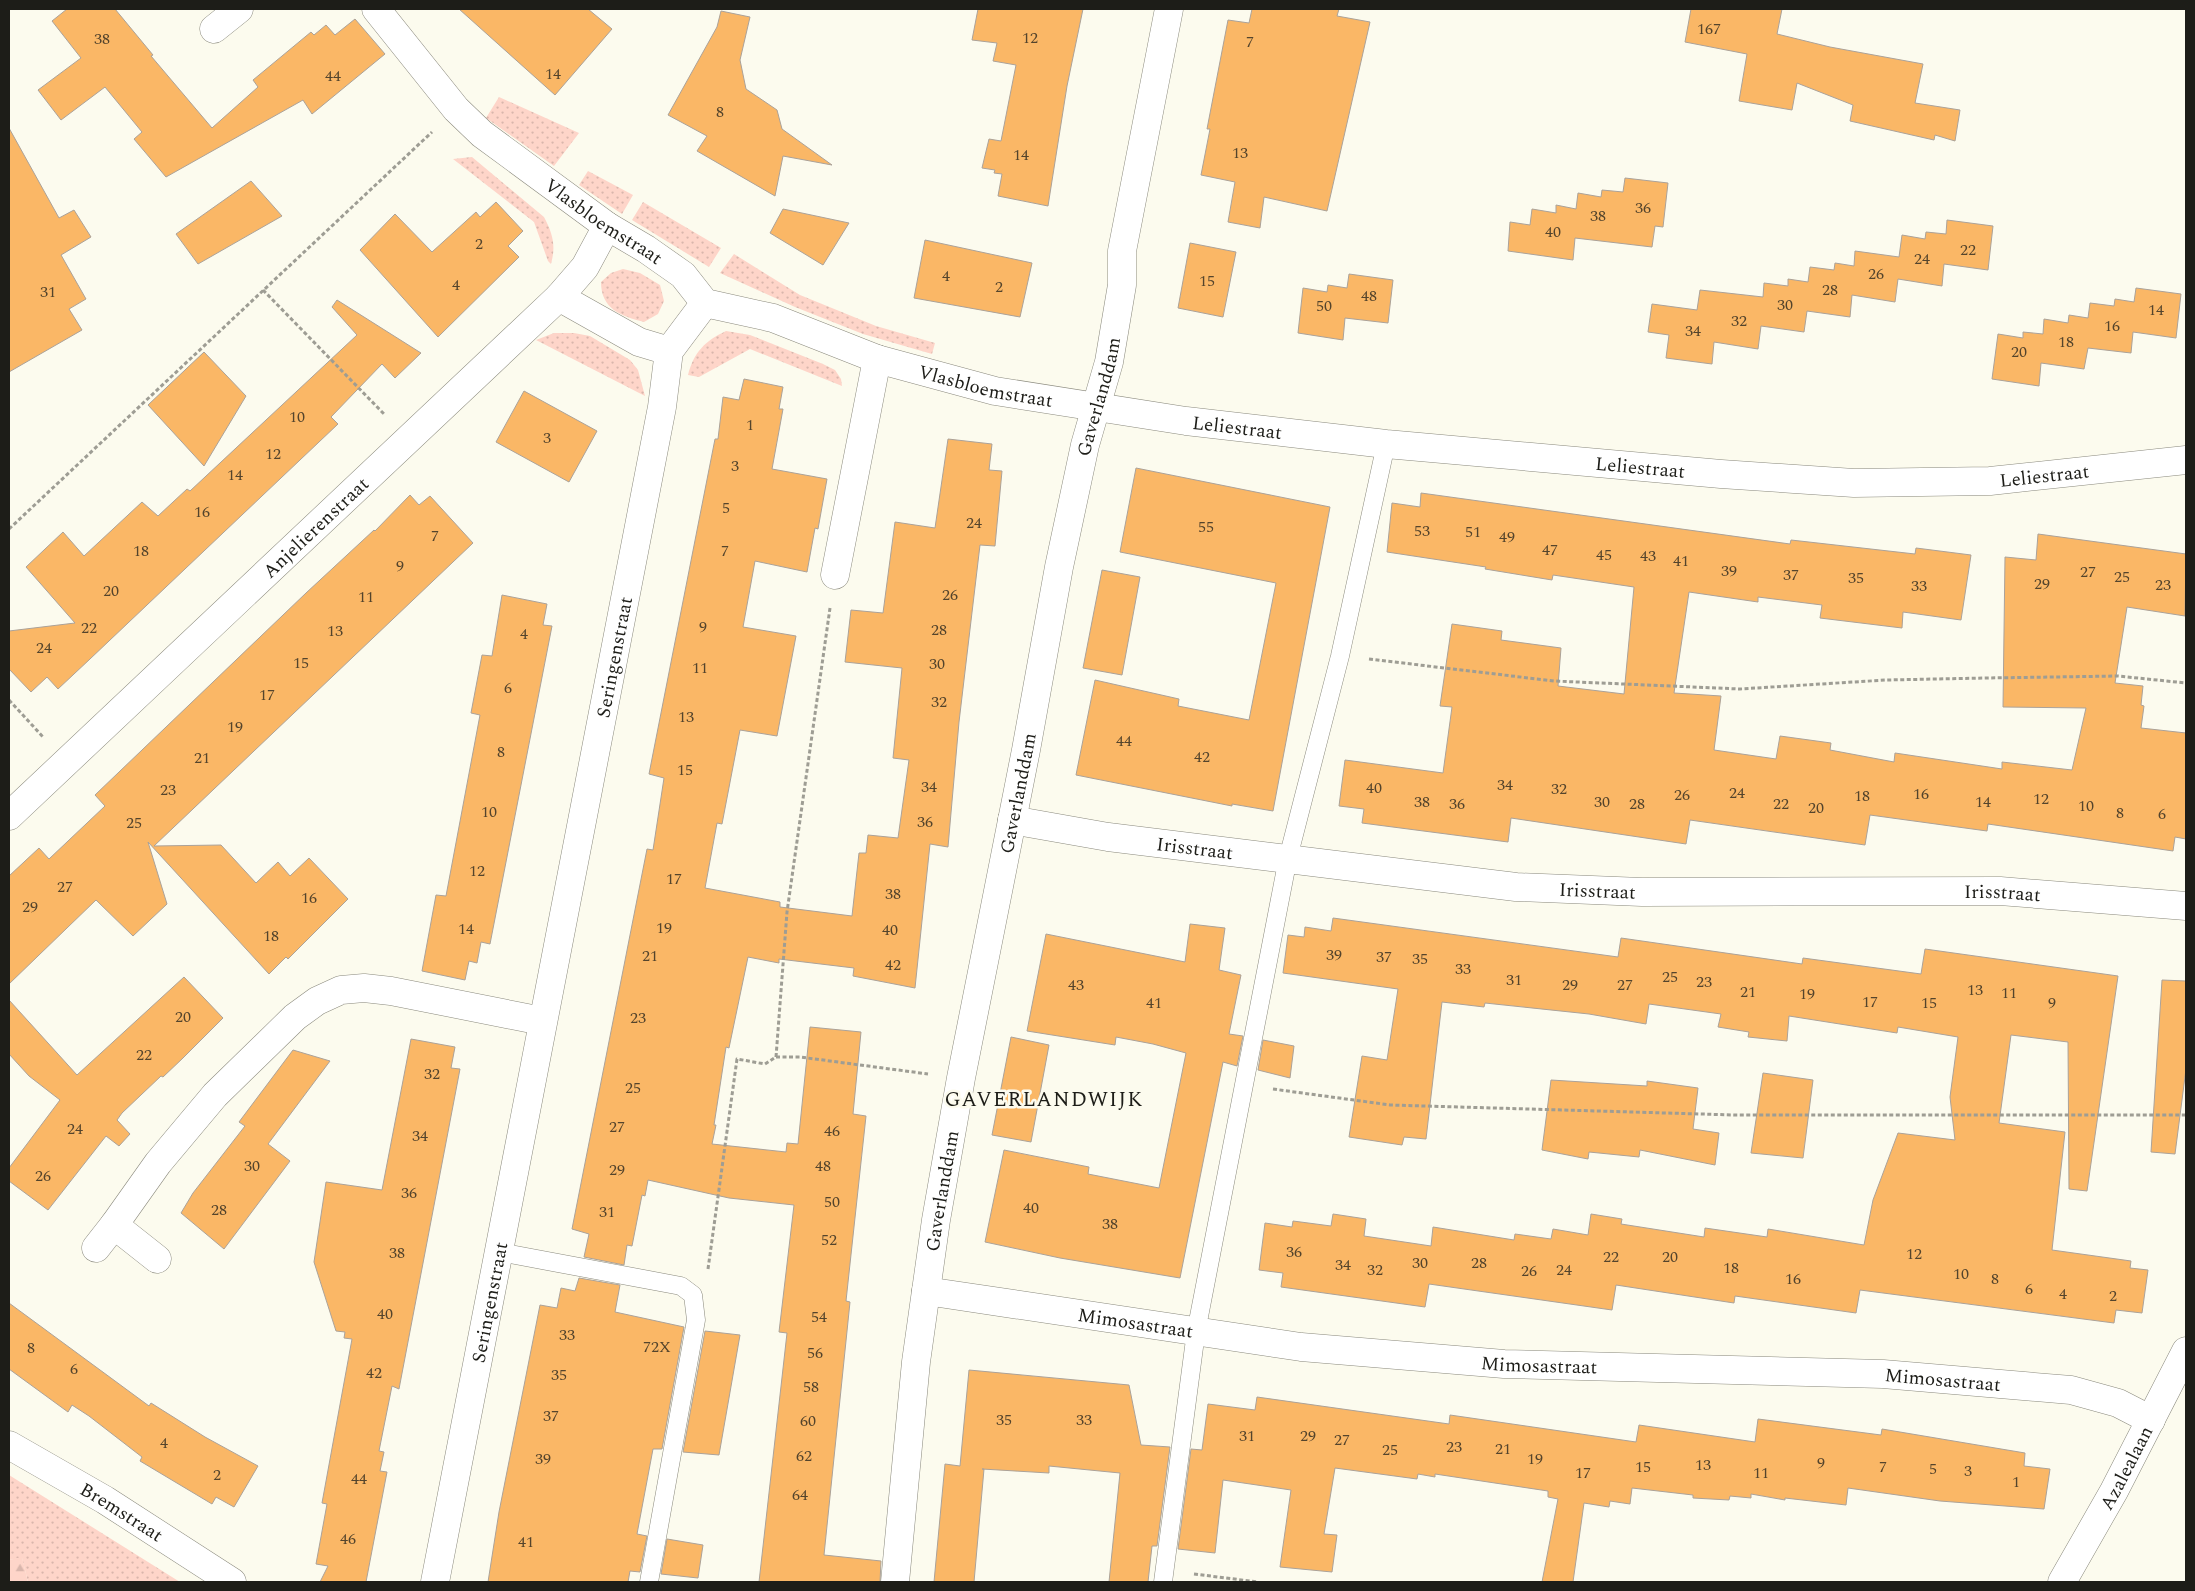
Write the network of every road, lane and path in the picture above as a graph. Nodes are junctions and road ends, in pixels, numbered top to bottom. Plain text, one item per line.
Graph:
1 (239, 9) edge
2 (376, 9) edge
3 (1169, 9) edge
4 (214, 29) dead end
5 (456, 109) junction
6 (607, 226) junction
7 (263, 290) junction
8 (559, 297) junction
9 (705, 303) junction
10 (669, 351) junction
11 (877, 359) junction
12 (1096, 406) junction
13 (408, 438) junction
14 (1386, 444) junction
15 (2186, 460) edge
16 (9, 529) edge
17 (835, 575) joint
18 (1340, 656) junction
19 (2186, 683) edge
20 (9, 700) edge
21 (67, 761) junction
22 (9, 816) edge
23 (1012, 820) junction
24 (1288, 858) junction
25 (2186, 906) edge
26 (542, 1021) junction
27 (776, 1057) junction
28 (961, 1078) junction
29 (1244, 1085) junction
30 (2186, 1115) edge
31 (114, 1225) junction
32 (96, 1248) dead end
33 (499, 1252) junction
34 (157, 1259) dead end
35 (926, 1291) junction
36 (693, 1296) junction
37 (1196, 1332) junction
38 (2186, 1351) edge
39 (2151, 1420) junction
40 (9, 1445) edge
41 (1163, 1576) edge
42 (232, 1582) edge
43 (435, 1582) edge
44 (649, 1582) edge
45 (895, 1582) edge
46 (1258, 1582) edge
47 (2062, 1582) edge

1 - 4 street
2 - 5 street, Vlasbloemstraat
3 - 12 street, Gaverlanddam
5 - 6 street, Vlasbloemstraat
5 - 7 path
6 - 8 street, Anjelierenstraat
6 - 9 street, Vlasbloemstraat
7 - 13 path
7 - 16 path
8 - 10 street
8 - 13 street, Anjelierenstraat
9 - 10 street, Seringenstraat
9 - 11 street, Vlasbloemstraat
10 - 26 street, Seringenstraat
11 - 12 street, Vlasbloemstraat
11 - 17 street
12 - 14 street, Leliestraat
12 - 23 street, Gaverlanddam
13 - 21 street, Anjelierenstraat
14 - 15 street, Leliestraat
14 - 18 lane
17 - 27 path
18 - 19 path
18 - 24 lane
20 - 21 path
21 - 22 street, Anjelierenstraat
23 - 24 street, Irisstraat
23 - 28 street, Gaverlanddam
24 - 25 street, Irisstraat
24 - 29 lane
26 - 31 street
26 - 33 street, Seringenstraat
27 - 28 path
27 - 36 path
28 - 35 street, Gaverlanddam
29 - 30 path
29 - 37 lane
31 - 32 street
31 - 34 street
33 - 36 lane
33 - 43 street, Seringenstraat
35 - 37 street, Mimosastraat
35 - 45 street, Gaverlanddam
36 - 44 lane
37 - 39 street, Mimosastraat
37 - 41 lane
38 - 39 street, Azalealaan
39 - 47 street, Azalealaan
40 - 42 street, Bremstraat
41 - 46 path

